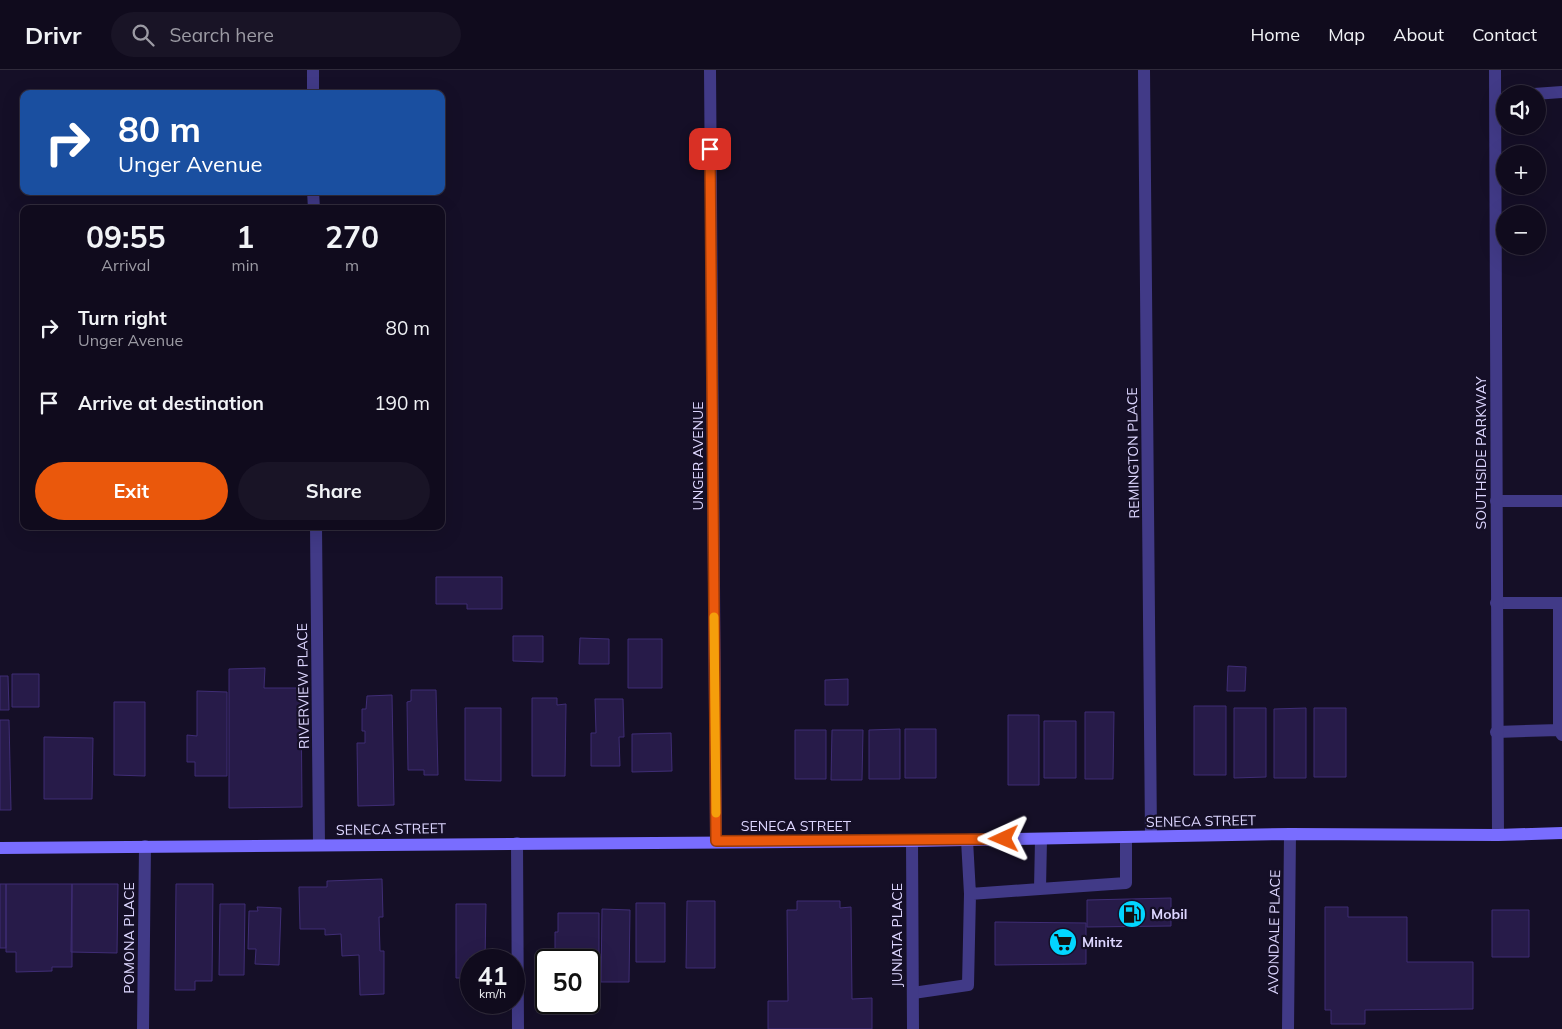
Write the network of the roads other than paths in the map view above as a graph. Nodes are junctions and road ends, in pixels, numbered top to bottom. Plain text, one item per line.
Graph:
1 (313, 70) edge
2 (710, 70) edge
3 (1144, 70) edge
4 (1496, 70) edge
5 (1498, 85) edge
6 (313, 90) edge
7 (1562, 92) edge
8 (1546, 93) edge
9 (1500, 135) edge
10 (1496, 501) junction
11 (1562, 501) edge
12 (316, 530) edge
13 (1496, 603) junction
14 (1560, 603) edge
15 (1496, 732) junction
16 (1560, 732) edge
17 (1562, 833) edge
18 (1290, 834) junction
19 (1498, 835) junction
20 (1151, 836) junction
21 (1126, 837) junction
22 (1041, 838) junction
23 (967, 840) junction
24 (716, 841) junction
25 (912, 841) junction
26 (517, 843) junction
27 (319, 845) junction
28 (144, 846) junction
29 (0, 848) edge
30 (1040, 889) junction
31 (970, 894) junction
32 (912, 992) junction
33 (143, 1029) edge
34 (518, 1029) edge
35 (913, 1029) edge
36 (1288, 1029) edge

1 - 6 street
2 - 24 street, UNGER AVENUE
3 - 20 street, REMINGTON PLACE
4 - 5 street, SOUTHSIDE PARKWAY
7 - 8 street
9 - 10 street, SOUTHSIDE PARKWAY
10 - 11 street
10 - 13 street, SOUTHSIDE PARKWAY
12 - 27 street, RIVERVIEW PLACE
13 - 14 street
13 - 15 street, SOUTHSIDE PARKWAY
14 - 16 street
15 - 16 street
15 - 19 street, SOUTHSIDE PARKWAY
17 - 19 main road, SENECA STREET
18 - 19 main road, SENECA STREET
18 - 20 main road, SENECA STREET
18 - 36 street, AVONDALE PLACE
20 - 21 main road, SENECA STREET
21 - 22 main road, SENECA STREET
21 - 30 street
22 - 23 main road, SENECA STREET
22 - 30 street
23 - 25 main road, SENECA STREET
23 - 31 street
24 - 25 main road, SENECA STREET
24 - 26 main road, SENECA STREET
25 - 32 street, JUNIATA PLACE
26 - 27 main road, SENECA STREET
26 - 34 street
27 - 28 main road, SENECA STREET
28 - 29 main road, SENECA STREET
28 - 33 street, POMONA PLACE
30 - 31 street
31 - 32 street
32 - 35 street, JUNIATA PLACE

